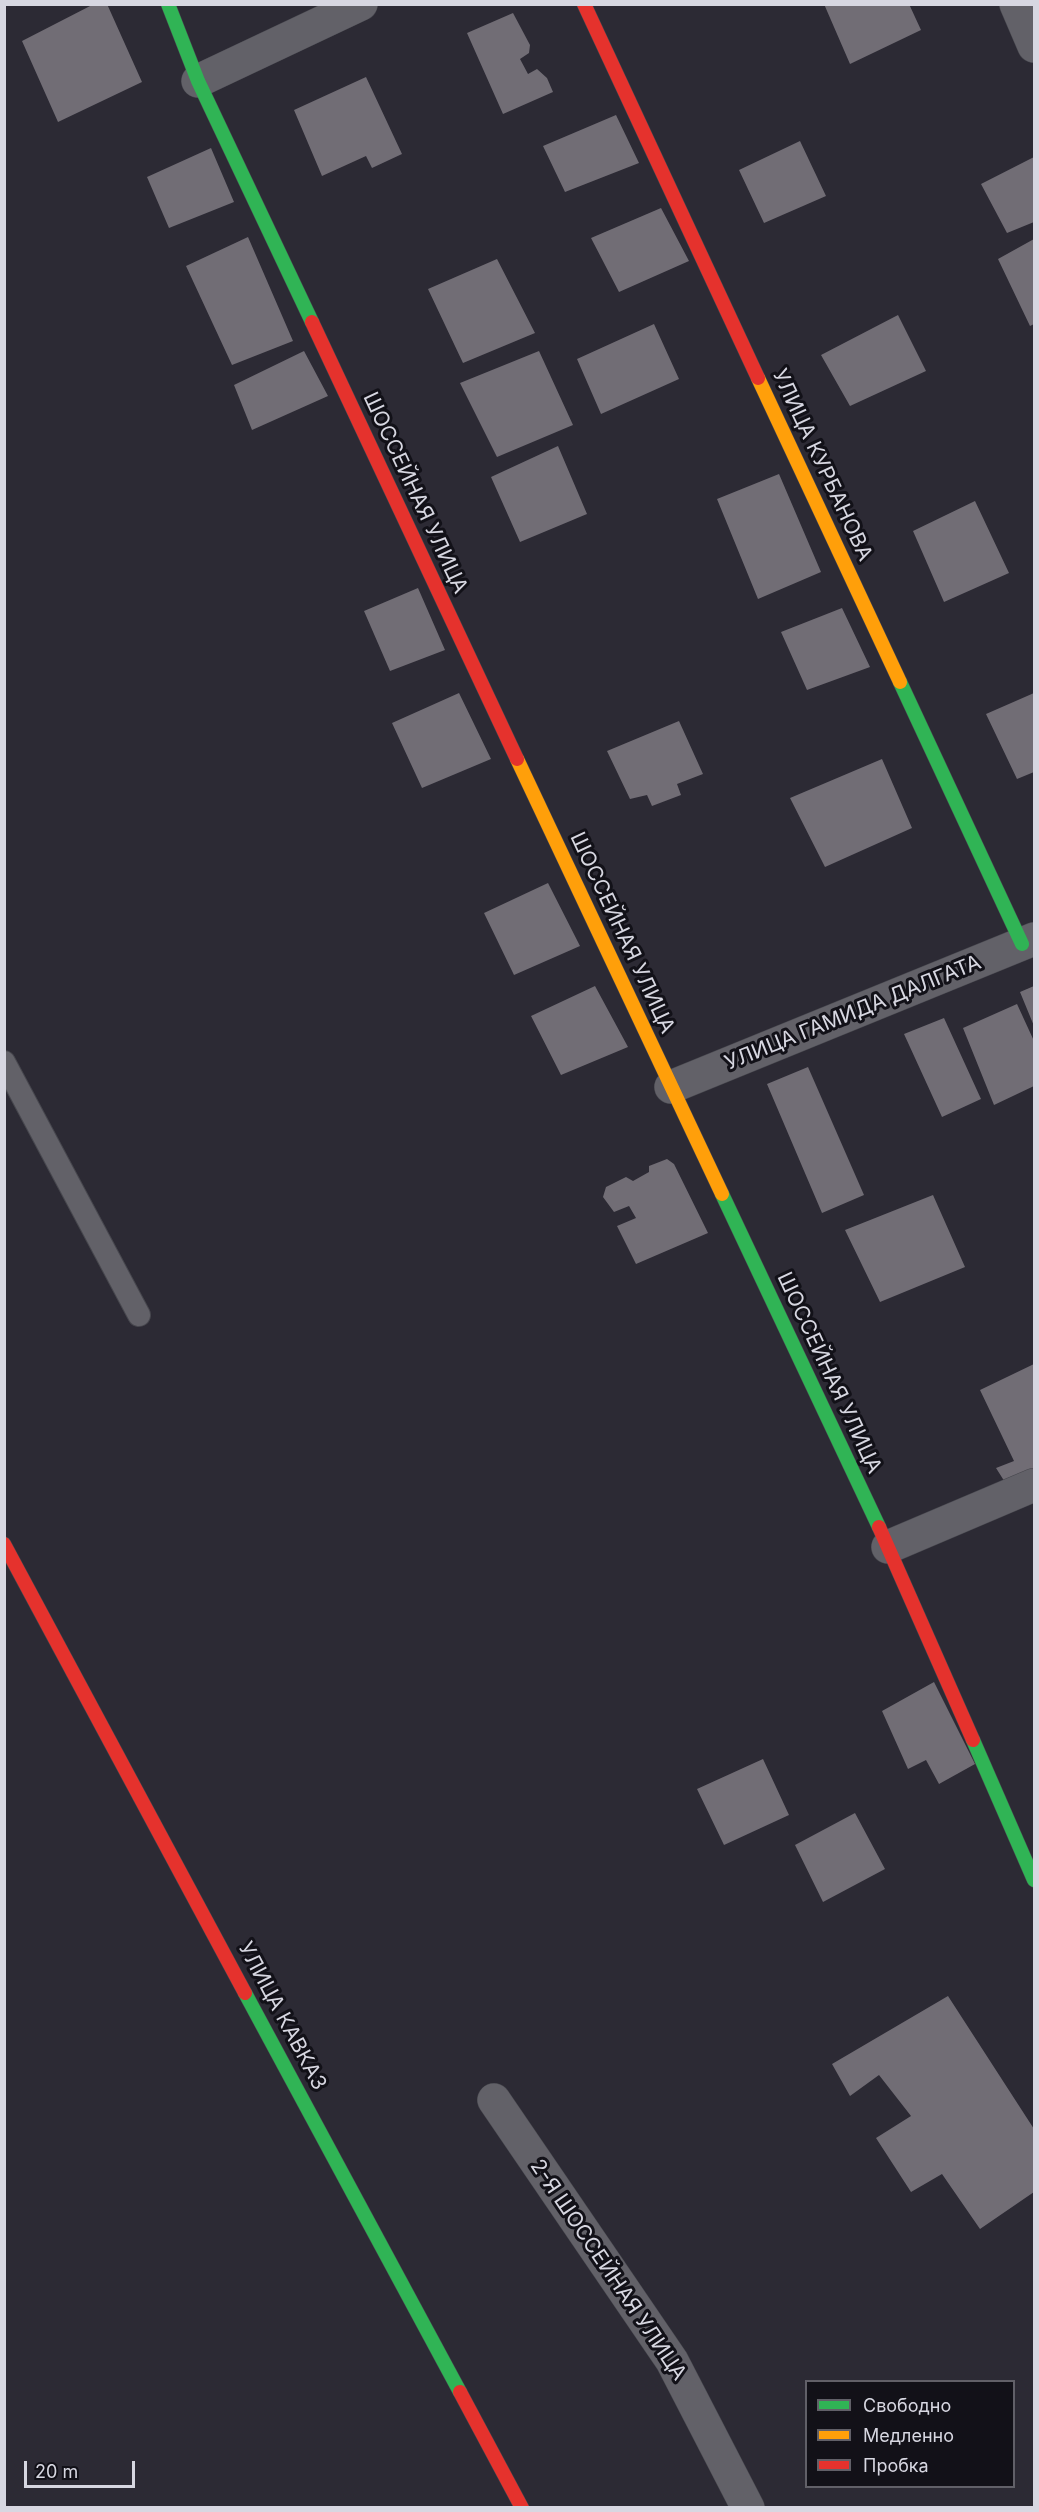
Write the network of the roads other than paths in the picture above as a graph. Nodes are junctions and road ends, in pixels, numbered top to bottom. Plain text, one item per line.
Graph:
1 (168, 4) edge
2 (361, 4) edge
3 (584, 4) edge
4 (1016, 4) edge
5 (1035, 46) edge
6 (198, 81) junction
7 (1028, 941) edge
8 (4, 1062) edge
9 (671, 1087) junction
10 (140, 1315) dead end
11 (1035, 1485) edge
12 (4, 1544) edge
13 (888, 1547) junction
14 (1035, 1880) edge
15 (494, 2100) dead end
16 (522, 2508) edge
17 (748, 2508) edge

1 - 6 main road, ШОССЕЙНАЯ УЛИЦА
2 - 6 street
3 - 7 main road, УЛИЦА КУРБАНОВА
4 - 5 street
6 - 9 main road, ШОССЕЙНАЯ УЛИЦА
7 - 9 street, УЛИЦА ГАМИДА ДАЛГАТА
8 - 10 lane
9 - 13 main road, ШОССЕЙНАЯ УЛИЦА
11 - 13 street
12 - 16 main road, УЛИЦА КАВКАЗ
13 - 14 main road, ШОССЕЙНАЯ УЛИЦА
15 - 17 street, 2-Я ШОССЕЙНАЯ УЛИЦА

